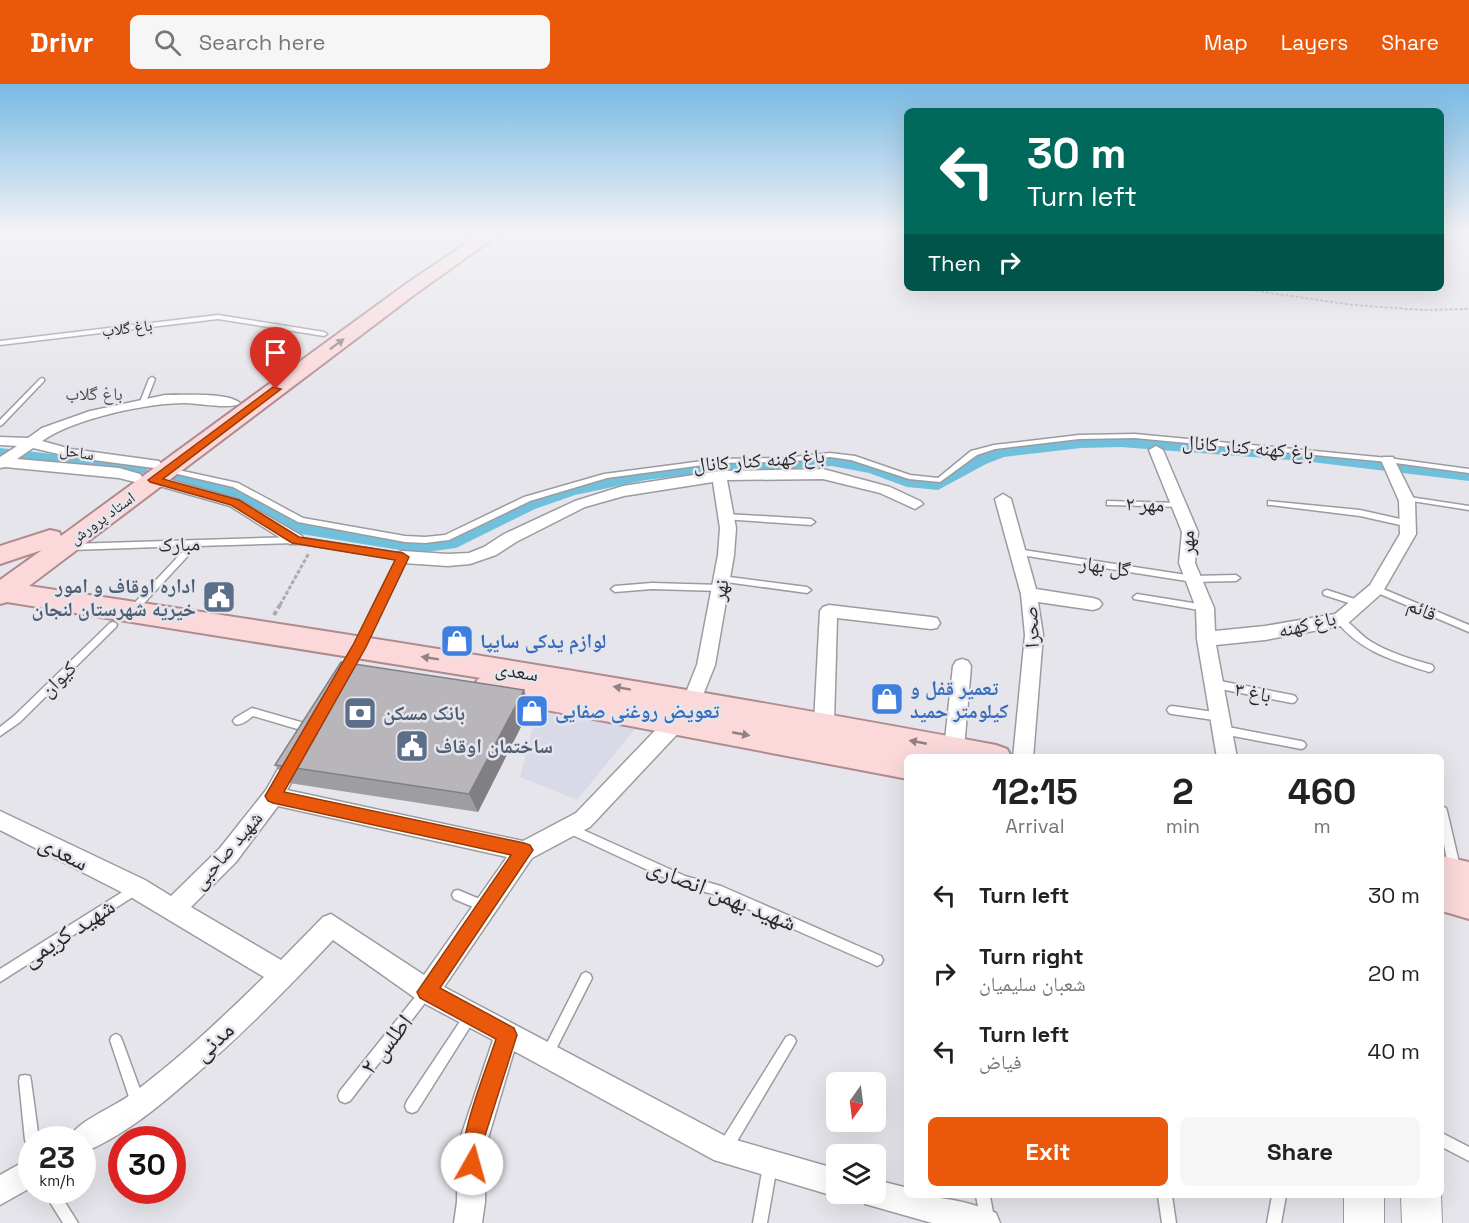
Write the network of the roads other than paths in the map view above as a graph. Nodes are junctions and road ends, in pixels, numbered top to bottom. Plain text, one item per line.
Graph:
1 (401, 286) edge
2 (407, 286) edge
3 (375, 306) junction
4 (324, 334) junction
5 (0, 343) edge
6 (152, 379) dead end
7 (42, 380) dead end
8 (143, 402) junction
9 (233, 403) junction
10 (0, 424) edge
11 (0, 441) edge
12 (28, 442) junction
13 (1156, 450) dead end
14 (1, 462) edge
15 (1391, 467) junction
16 (1469, 471) edge
17 (152, 473) junction
18 (719, 476) junction
19 (1406, 498) junction
20 (1003, 499) dead end
21 (1110, 502) dead end
22 (1271, 503) dead end
23 (915, 504) dead end
24 (1180, 505) junction
25 (1469, 508) edge
26 (726, 517) junction
27 (811, 522) dead end
28 (1409, 524) junction
29 (296, 540) junction
30 (56, 542) junction
31 (195, 543) junction
32 (1017, 552) junction
33 (0, 555) edge
34 (403, 557) junction
35 (1236, 578) dead end
36 (1193, 579) junction
37 (721, 584) junction
38 (615, 589) dead end
39 (1376, 589) junction
40 (807, 590) dead end
41 (1, 592) edge
42 (1327, 592) dead end
43 (1029, 594) junction
44 (1137, 597) dead end
45 (1358, 603) junction
46 (1094, 604) dead end
47 (1205, 608) junction
48 (122, 618) junction
49 (1340, 620) junction
50 (931, 623) dead end
51 (1469, 629) edge
52 (1206, 639) junction
53 (354, 655) junction
54 (962, 666) dead end
55 (1429, 668) dead end
56 (1215, 684) junction
57 (1292, 699) dead end
58 (322, 710) edge
59 (1172, 710) dead end
60 (684, 711) junction
61 (238, 721) dead end
62 (824, 723) junction
63 (1222, 724) junction
64 (311, 729) junction
65 (0, 732) edge
66 (1301, 745) dead end
67 (954, 749) junction
68 (977, 754) edge
69 (1023, 754) edge
70 (1226, 754) edge
71 (904, 765) edge
72 (273, 796) junction
73 (0, 820) edge
74 (1444, 822) edge
75 (568, 828) junction
76 (524, 850) junction
77 (1455, 885) edge
78 (137, 888) junction
79 (458, 895) dead end
80 (485, 907) junction
81 (174, 908) junction
82 (877, 960) dead end
83 (284, 975) junction
84 (0, 976) edge
85 (586, 978) dead end
86 (427, 992) junction
87 (471, 1015) junction
88 (507, 1035) junction
89 (116, 1040) dead end
90 (790, 1041) dead end
91 (547, 1056) junction
92 (25, 1081) dead end
93 (345, 1096) dead end
94 (138, 1105) junction
95 (412, 1106) dead end
96 (30, 1126) edge
97 (96, 1131) edge
98 (1444, 1141) edge
99 (724, 1150) junction
100 (1469, 1154) edge
101 (770, 1164) junction
102 (18, 1180) edge
103 (826, 1180) edge
104 (0, 1191) edge
105 (886, 1198) edge
106 (982, 1198) edge
107 (1165, 1198) edge
108 (1279, 1198) edge
109 (1364, 1198) edge
110 (1420, 1198) edge
111 (59, 1204) edge
112 (946, 1218) edge
113 (71, 1223) edge
114 (468, 1223) edge
115 (760, 1223) edge
116 (987, 1223) edge
117 (1169, 1223) edge
118 (1274, 1223) edge
119 (1364, 1223) edge
120 (1422, 1223) edge

1 - 3 main road, استاد پرورش
2 - 3 main road, استاد پرورش
3 - 4 main road, استاد پرورش
17 -> 3 main road, استاد پرورش
4 - 5 lane, باغ گلاب
4 - 9 main road, استاد پرورش
6 - 8 lane
7 - 10 lane
8 - 9 street
8 - 12 street
9 - 17 main road, استاد پرورش
11 - 12 street, ساحل
12 - 14 street
12 - 17 street, ساحل
13 - 24 street, مهر
14 - 17 street
15 - 16 lane, باغ کهنه کنار کانال
15 - 17 lane, باغ کهنه کنار کانال
15 - 19 street
17 - 29 street
17 - 30 main road, استاد پرورش
18 - 23 street
18 - 26 street, نهر
18 - 34 street
19 - 25 lane
19 - 28 street
20 - 32 street, صحرا
21 - 24 lane, مهر ۲
22 - 28 lane
24 - 36 street, مهر
26 - 27 lane
26 - 37 street, نهر
28 - 39 street, باغ کهنه
29 - 31 lane, مبارک
29 - 34 lane, مبارک
30 - 31 lane, مبارک
30 - 33 main road
30 - 41 main road, استاد پرورش
31 - 48 lane, کیوان
32 - 36 lane, گل بهار
32 - 43 street, صحرا
34 - 53 lane
35 - 36 lane, گل بهار
36 - 47 street, مهر
37 - 38 lane
37 - 40 lane
37 - 60 street, نهر
39 - 45 street, باغ کهنه
39 - 51 lane, قائم
41 - 48 main road, سعدی
42 - 45 lane
43 - 46 street
43 - 69 street, صحرا
44 - 47 lane
45 - 49 street, باغ کهنه
47 - 52 street, مهر
48 - 53 main road, سعدی
48 - 53 main road, سعدی
48 - 65 lane, کیوان
49 - 52 street, باغ کهنه
49 - 55 lane
50 - 62 street
52 - 56 street
53 - 60 main road, سعدی
54 - 67 street
56 - 57 lane, باغ ۳
56 - 63 street
58 - 64 street, شهید صاحبی
59 - 63 lane
60 - 62 main road, سعدی
60 -> 71 main road, سعدی
60 - 75 street
61 - 64 lane
67 -> 62 main road, سعدی
63 - 66 lane
63 - 70 street
64 - 72 street, شهید صاحبی
67 - 68 main road, سعدی
72 - 76 street
72 - 81 street, شهید صاحبی
73 - 78 street, سعدی
74 - 77 lane
75 - 76 street
75 - 82 lane, شهید بهمن انصاری
76 - 80 street
78 - 81 street, سعدی
78 - 84 lane, شهید کریمی
79 - 80 lane
80 - 86 street
81 - 83 street, سعدی
83 - 86 street, مدنی
83 - 94 street, مدنی
85 - 91 lane
86 - 87 street
86 - 93 lane, اطلس ۲
87 - 88 street
87 - 95 lane
88 - 91 street
88 - 114 street
89 - 94 lane
90 - 99 lane
91 - 99 street
92 - 96 lane
94 - 97 street, مدنی
98 - 100 lane
99 - 101 street
101 - 103 street
101 - 115 lane
102 - 104 street
105 - 112 street
106 - 116 lane
107 - 117 lane
108 - 118 lane
109 - 119 street
110 - 120 street
111 - 113 lane
112 - 116 street

